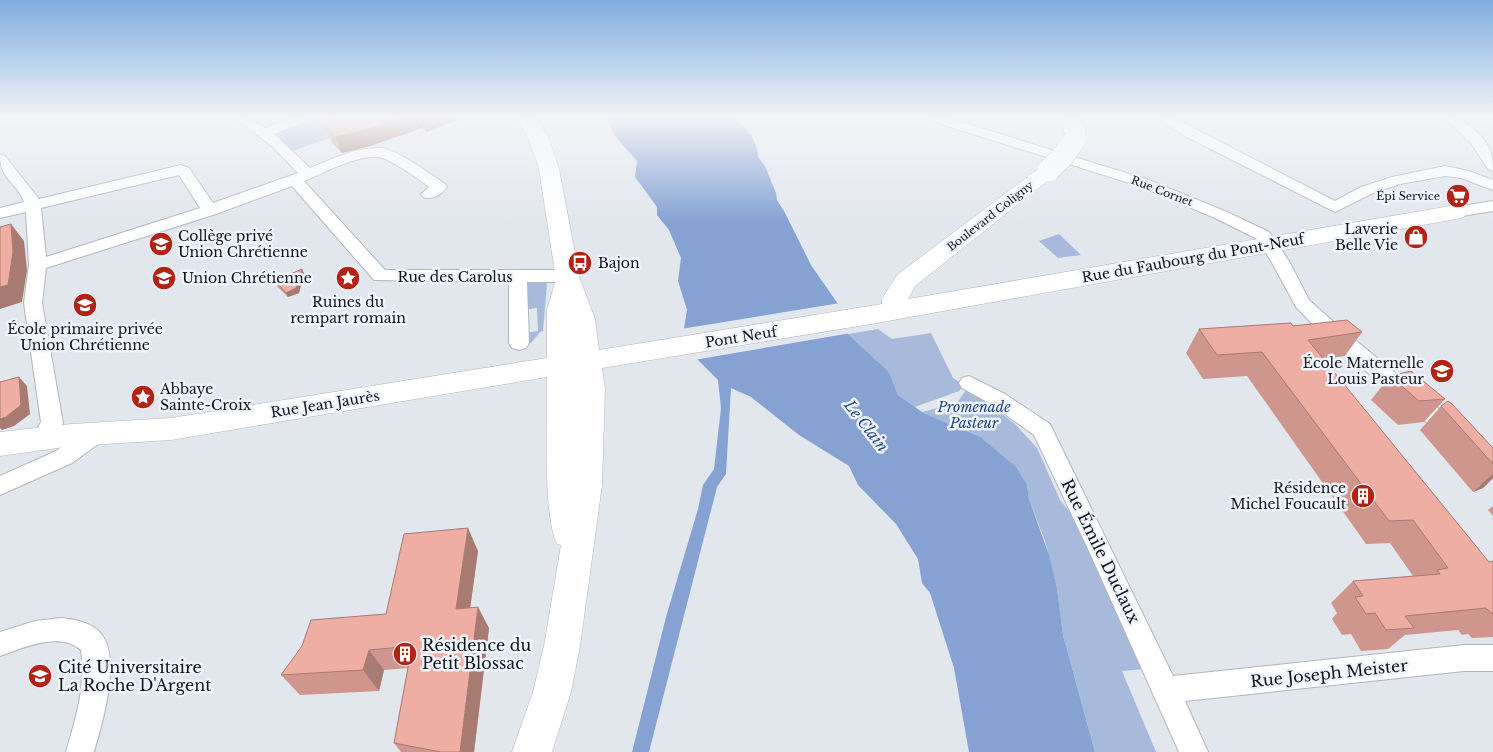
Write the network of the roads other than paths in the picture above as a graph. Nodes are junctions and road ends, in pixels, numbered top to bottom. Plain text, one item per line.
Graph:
1 (284, 152) edge
2 (380, 152) edge
3 (381, 152) edge
4 (543, 152) edge
5 (1042, 152) edge
6 (1066, 152) edge
7 (1229, 152) edge
8 (1485, 152) edge
9 (0, 159) edge
10 (1493, 166) edge
11 (302, 177) junction
12 (1493, 185) edge
13 (429, 194) dead end
14 (33, 204) junction
15 (1493, 206) edge
16 (210, 211) junction
17 (1456, 212) joint
18 (0, 213) edge
19 (1270, 245) junction
20 (928, 264) junction
21 (38, 265) junction
22 (518, 276) junction
23 (567, 277) junction
24 (924, 304) junction
25 (883, 313) junction
26 (519, 343) dead end
27 (574, 365) junction
28 (970, 383) dead end
29 (97, 433) junction
30 (43, 438) junction
31 (0, 444) edge
32 (1466, 452) edge
33 (0, 486) edge
34 (0, 644) edge
35 (1493, 658) edge
36 (1166, 690) junction
37 (80, 752) edge
38 (532, 752) edge
39 (1194, 752) edge

1 - 11 street, Rue des Carolus
2 - 11 street
3 - 13 street
4 - 23 main road
5 - 19 street, Rue Cornet
6 - 20 main road, Boulevard Coligny, bridge
7 - 12 street
8 - 10 street
9 - 14 street
11 - 16 street
11 - 22 street, Rue des Carolus
14 - 16 street
14 - 18 street
14 - 21 street
15 - 17 street, Rue du Faubourg du Pont-Neuf
16 - 21 street
17 - 19 main road, Rue du Faubourg du Pont-Neuf
19 - 24 main road, Rue du Faubourg du Pont-Neuf
19 - 32 street
20 - 24 main road, Boulevard Coligny
20 - 25 main road, Boulevard Coligny
21 - 30 street
22 - 23 street, Rue des Carolus
22 - 26 street
23 - 27 main road
24 - 25 main road, Rue du Faubourg du Pont-Neuf
25 - 27 main road, Pont Neuf
27 - 29 main road, Rue Jean Jaurès
27 - 38 main road
28 - 36 street, Rue Émile Duclaux
29 - 30 main road, Rue Jean Jaurès
29 - 33 street
30 - 31 main road, Rue Jean Jaurès
34 - 37 street
35 - 36 street, Rue Joseph Meister
36 - 39 street, Rue Émile Duclaux

